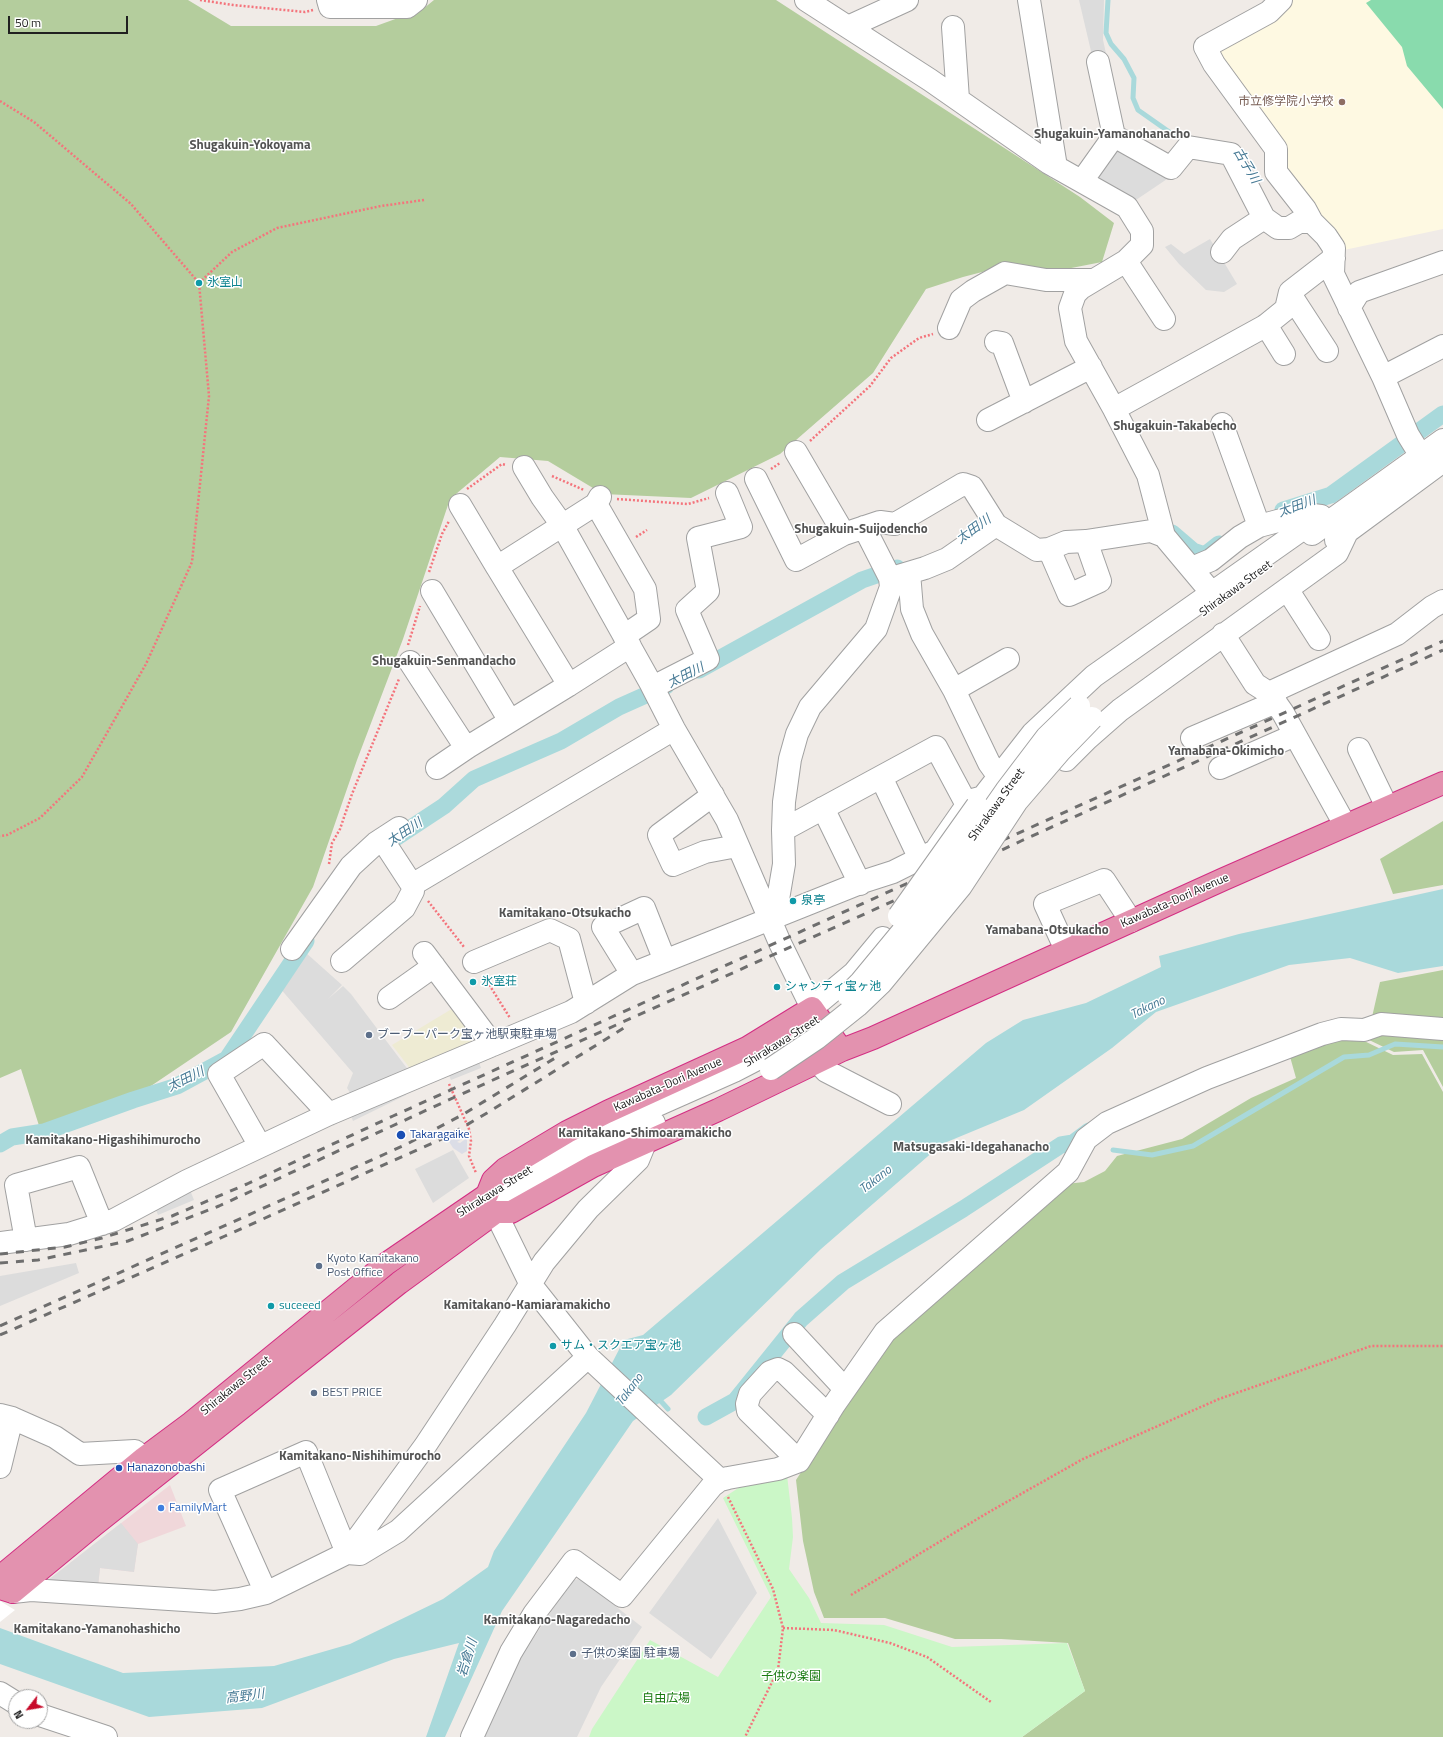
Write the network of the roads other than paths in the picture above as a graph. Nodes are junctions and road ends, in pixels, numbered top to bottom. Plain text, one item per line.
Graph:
1 (416, 0) edge
2 (907, 0) edge
3 (1029, 0) edge
4 (1281, 0) edge
5 (809, 1) edge
6 (329, 3) edge
7 (848, 27) junction
8 (953, 27) dead end
9 (1098, 62) dead end
10 (958, 99) junction
11 (1114, 136) junction
12 (1056, 167) junction
13 (1082, 181) junction
14 (1264, 218) junction
15 (1312, 222) junction
16 (1222, 252) dead end
17 (1334, 258) junction
18 (1126, 261) junction
19 (1443, 262) edge
20 (1094, 280) junction
21 (1290, 294) junction
22 (1350, 308) junction
23 (1164, 320) dead end
24 (1266, 325) junction
25 (949, 328) road end
26 (996, 342) dead end
27 (1443, 346) edge
28 (1327, 351) dead end
29 (1284, 354) dead end
30 (1090, 367) junction
31 (1383, 377) junction
32 (1024, 402) junction
33 (1114, 409) junction
34 (988, 420) dead end
35 (1222, 424) dead end
36 (1414, 444) junction
37 (1443, 446) edge
38 (796, 452) road end
39 (524, 467) dead end
40 (756, 479) dead end
41 (727, 493) dead end
42 (460, 505) dead end
43 (1334, 522) junction
44 (562, 525) junction
45 (996, 525) junction
46 (1260, 526) junction
47 (864, 527) junction
48 (844, 534) junction
49 (1164, 536) junction
50 (1086, 541) junction
51 (1049, 549) junction
52 (497, 567) junction
53 (1192, 568) junction
54 (900, 575) junction
55 (1287, 589) junction
56 (432, 591) dead end
57 (1211, 592) junction
58 (1443, 601) edge
59 (1223, 634) junction
60 (1319, 639) dead end
61 (627, 641) junction
62 (1008, 659) dead end
63 (410, 662) dead end
64 (569, 685) junction
65 (653, 687) junction
66 (954, 690) junction
67 (1272, 697) junction
68 (510, 721) junction
69 (674, 729) junction
70 (1295, 735) junction
71 (1192, 738) dead end
72 (466, 748) junction
73 (1359, 749) dead end
74 (437, 768) dead end
75 (1220, 768) dead end
76 (881, 777) junction
77 (1443, 783) edge
78 (984, 794) junction
79 (712, 795) junction
80 (1387, 807) junction
81 (823, 808) junction
82 (1345, 825) junction
83 (783, 830) junction
84 (737, 846) junction
85 (920, 859) junction
86 (860, 884) junction
87 (412, 885) junction
88 (773, 918) junction
89 (1131, 921) junction
90 (292, 949) dead end
91 (1066, 950) junction
92 (342, 961) dead end
93 (665, 961) junction
94 (474, 962) dead end
95 (632, 974) junction
96 (389, 998) dead end
97 (586, 1003) junction
98 (812, 1008) junction
99 (1443, 1030) edge
100 (493, 1045) junction
101 (842, 1050) junction
102 (818, 1062) junction
103 (890, 1104) dead end
104 (329, 1114) junction
105 (645, 1143) junction
106 (260, 1146) junction
107 (487, 1195) junction
108 (102, 1224) junction
109 (26, 1240) junction
110 (0, 1243) edge
111 (531, 1285) junction
112 (794, 1334) dead end
113 (592, 1360) junction
114 (845, 1389) junction
115 (828, 1415) junction
116 (6, 1416) edge
117 (144, 1458) junction
118 (799, 1460) junction
119 (0, 1467) edge
120 (160, 1472) junction
121 (720, 1480) junction
122 (347, 1553) junction
123 (4, 1586) edge
124 (266, 1593) junction
125 (48, 1718) edge
126 (106, 1737) edge
127 (472, 1737) edge

1 - 6 street
2 - 7 street
3 - 12 street
4 - 15 street
5 - 7 street
7 - 10 street
8 - 10 street
9 - 11 street
10 - 12 street
11 - 13 street
11 - 14 street
12 - 13 street
13 - 18 street
14 - 15 street
14 - 16 street
15 - 17 street
17 - 21 street
17 - 22 street
18 - 20 street
18 - 23 street
19 - 22 street
20 - 25 street
20 - 30 street
21 - 24 street
21 - 28 street
22 - 31 street
24 - 29 street
24 - 33 street
26 - 32 street
27 - 31 street
30 - 32 street
30 - 33 street
31 - 36 street
32 - 34 street
33 - 49 street
35 - 46 street
36 - 37 street, Shirakawa Street
36 - 43 street, Shirakawa Street
37 - 43 street, Shirakawa Street
38 - 48 street
39 - 44 street
40 - 48 street
41 - 65 street
42 - 52 street
43 - 46 street
43 - 55 street
43 - 57 street
43 - 107 street, Shirakawa Street, bridge
44 - 52 street
44 - 61 street
44 - 61 street
45 - 47 street
45 - 51 street
45 - 54 street
46 - 53 street
47 - 48 street
47 - 54 street
49 - 50 street
49 - 53 street
50 - 51 street
50 - 51 street
52 - 64 street
53 - 57 street
54 - 66 street
54 - 83 street
55 - 59 street
55 - 60 street
56 - 68 street
57 - 78 street
58 - 67 street
59 - 67 street
59 - 78 street
61 - 64 street
61 - 65 street
62 - 66 street
63 - 72 street
64 - 68 street
65 - 69 street
66 - 78 street
67 - 70 street
67 - 71 street
68 - 72 street
69 - 79 street
69 - 87 street
70 - 75 street
70 - 82 street
72 - 74 street
73 - 80 street
76 - 78 street
76 - 81 street
76 - 85 street
77 - 80 highway, Kawabata-Dori Avenue
78 - 85 street
78 - 98 street, bridge
79 - 84 street
79 - 84 street
80 - 82 highway, Kawabata-Dori Avenue
81 - 83 street
81 - 86 street
82 - 89 highway, Kawabata-Dori Avenue
83 - 88 street
84 - 88 street
85 - 86 street
86 - 88 street
87 - 90 street
87 - 92 street
88 - 93 street
88 - 98 street
89 - 91 highway, Kawabata-Dori Avenue
89 - 91 street
91 - 101 highway, Kawabata-Dori Avenue
93 - 95 street
93 - 95 street
94 - 97 street
95 - 97 street
96 - 100 street
97 - 100 street
98 - 101 highway
98 - 107 highway, Kawabata-Dori Avenue
99 - 114 street
100 - 104 street
101 - 102 highway, Kawabata-Dori Avenue
102 - 103 street
102 - 105 highway, Kawabata-Dori Avenue
104 - 106 street
104 - 106 street
105 - 107 highway, Kawabata-Dori Avenue
105 - 111 street
106 - 108 street
107 - 111 street
107 - 117 highway, Shirakawa Street
107 - 120 highway, Shirakawa Street
108 - 109 street
108 - 109 street
109 - 110 street
111 - 113 street
111 - 122 street
112 - 114 street
113 - 121 street
113 - 122 street
114 - 115 street
115 - 118 street
115 - 118 street
116 - 117 street
116 - 119 street
117 - 120 street
117 - 123 highway, Shirakawa Street
118 - 121 street
120 - 123 highway, Shirakawa Street
121 - 127 street
122 - 124 street
122 - 124 street
123 - 124 street
125 - 126 street

